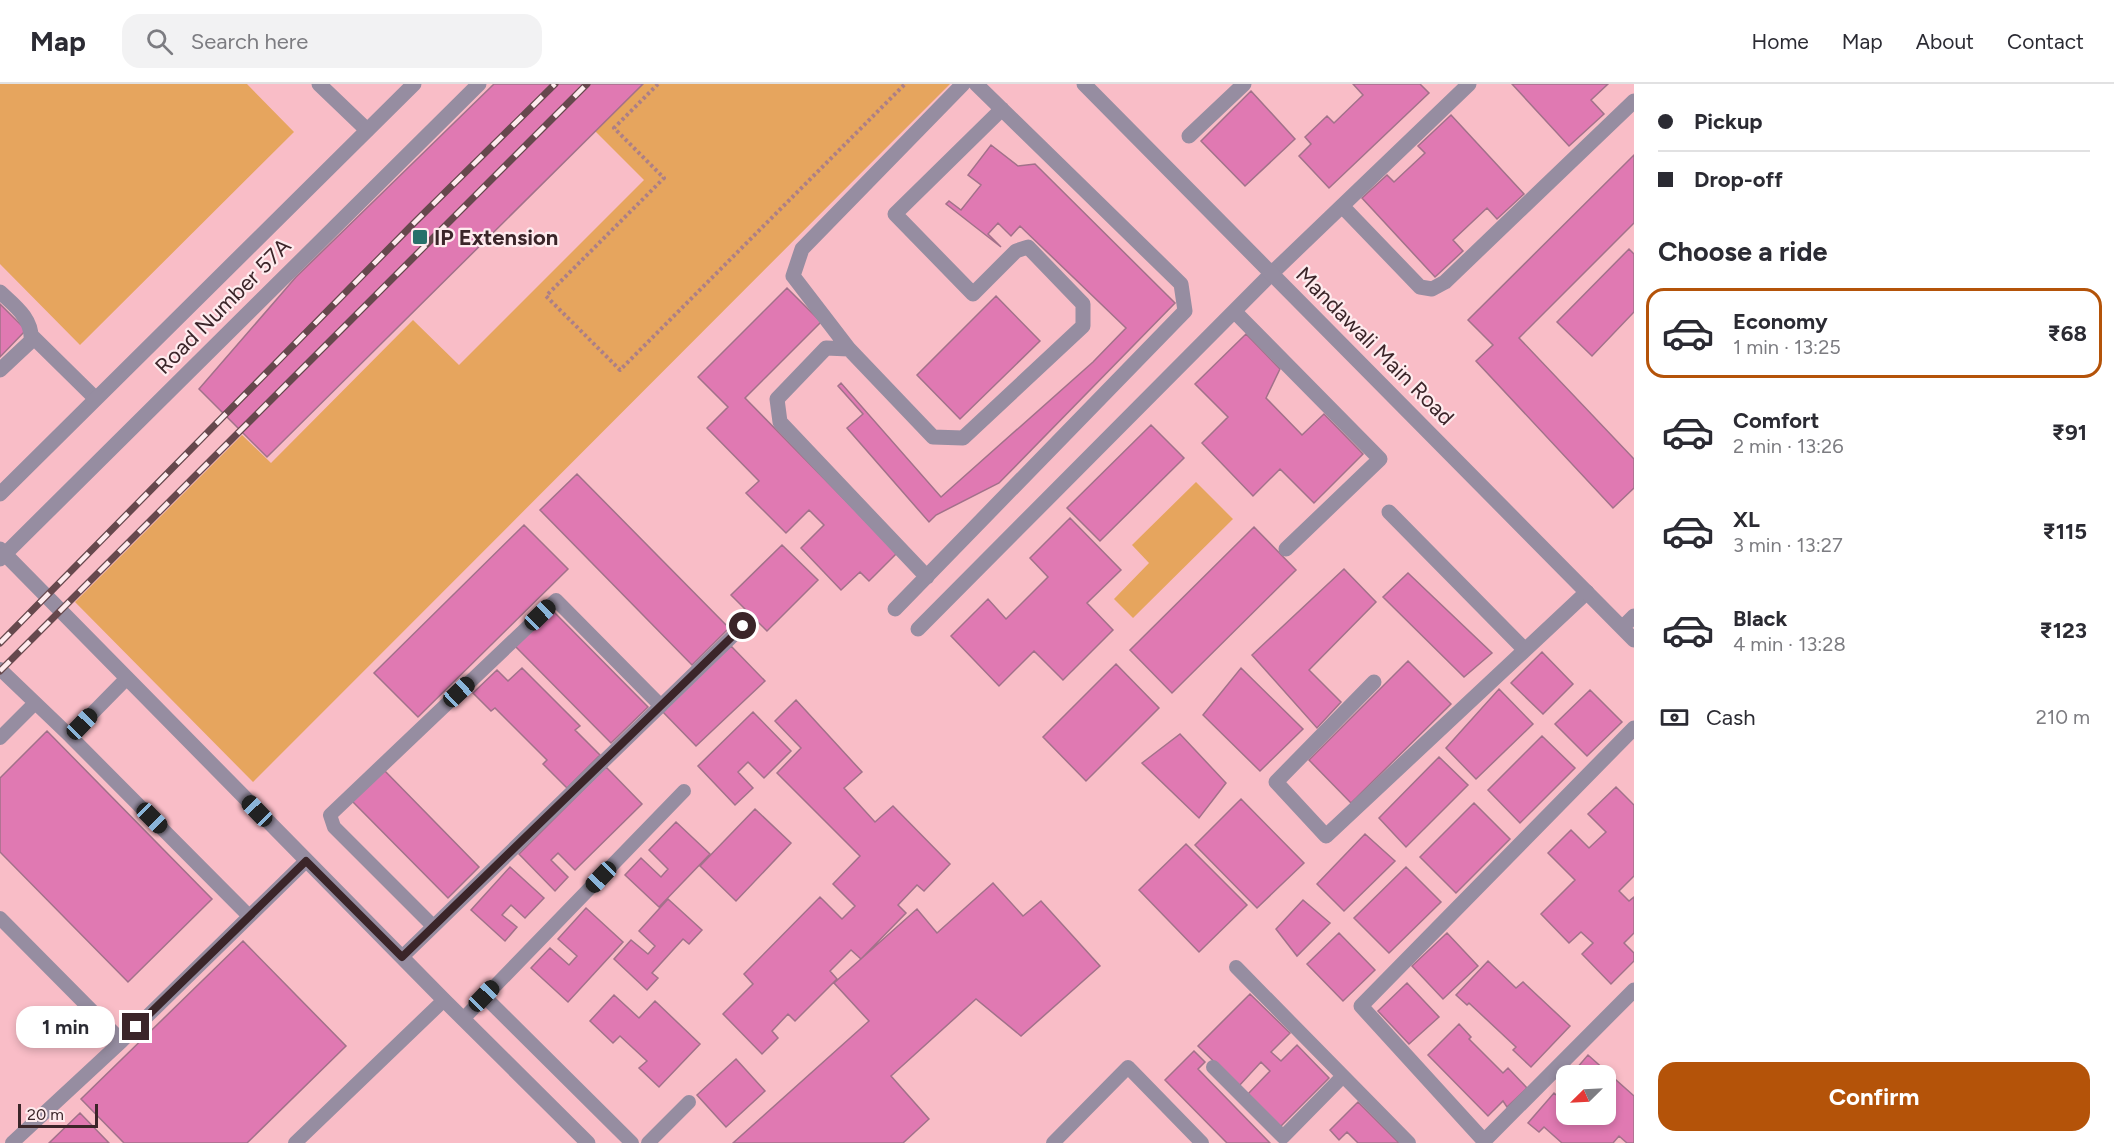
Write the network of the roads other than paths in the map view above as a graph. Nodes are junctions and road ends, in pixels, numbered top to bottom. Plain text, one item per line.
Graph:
1 (319, 84) edge
2 (414, 84) edge
3 (479, 84) edge
4 (963, 84) edge
5 (976, 84) edge
6 (1084, 84) edge
7 (1244, 84) edge
8 (1469, 84) edge
9 (1634, 101) edge
10 (1002, 109) junction
11 (367, 130) junction
12 (1188, 136) dead end
13 (1343, 207) junction
14 (1271, 274) junction
15 (0, 292) edge
16 (1235, 312) junction
17 (32, 336) junction
18 (849, 349) junction
19 (0, 370) edge
20 (95, 398) junction
21 (0, 494) edge
22 (1389, 512) dead end
23 (1286, 549) dead end
24 (2, 554) edge
25 (927, 577) junction
26 (1587, 592) junction
27 (895, 609) dead end
28 (1634, 616) edge
29 (743, 626) dead end
30 (1622, 628) junction
31 (918, 629) dead end
32 (1634, 640) edge
33 (1525, 650) junction
34 (0, 669) edge
35 (127, 678) junction
36 (1374, 682) dead end
37 (35, 703) junction
38 (661, 706) junction
39 (1634, 728) edge
40 (70, 736) junction
41 (0, 738) edge
42 (684, 791) dead end
43 (306, 861) junction
44 (249, 916) junction
45 (0, 918) edge
46 (434, 926) junction
47 (402, 957) junction
48 (1236, 967) dead end
49 (1634, 990) edge
50 (484, 996) junction
51 (444, 1000) junction
52 (463, 1018) junction
53 (122, 1041) junction
54 (1213, 1067) dead end
55 (1343, 1076) junction
56 (689, 1102) dead end
57 (1485, 1142) edge
58 (12, 1143) edge
59 (295, 1143) edge
60 (588, 1143) edge
61 (632, 1143) edge
62 (648, 1143) edge
63 (1053, 1143) edge
64 (1202, 1143) edge
65 (1409, 1143) edge

1 - 11 street
2 - 11 street, Road Number 57A
3 - 24 street, Road Number 57A
4 - 18 street
5 - 10 street
6 - 14 street, Mandawali Main Road
7 - 12 street
8 - 13 street
9 - 13 street
10 - 18 street
10 - 25 street
11 - 20 street, Road Number 57A
13 - 14 street
14 - 16 street
14 - 26 street, Mandawali Main Road
15 - 17 street
16 - 23 street
16 - 31 street
17 - 19 street
17 - 20 street
18 - 25 street
20 - 21 street, Road Number 57A
22 - 33 street
24 - 35 street
25 - 27 street
26 - 30 street, Mandawali Main Road
26 - 33 street
28 - 30 street
29 - 38 lane
30 - 32 street, Mandawali Main Road
33 - 36 street
34 - 37 lane
35 - 40 lane
35 - 43 street
37 - 40 lane
37 - 41 lane
38 - 46 lane
38 - 46 lane
39 - 57 street
40 - 44 lane
42 - 50 lane
43 - 44 lane
43 - 47 street
44 - 53 lane
45 - 53 lane
46 - 47 lane
47 - 51 street
48 - 55 lane
49 - 57 street
50 - 52 lane
50 - 61 lane
51 - 52 street
51 - 59 lane
52 - 60 street
53 - 58 lane
54 - 55 lane
55 - 65 lane
56 - 62 lane
63 - 64 lane

